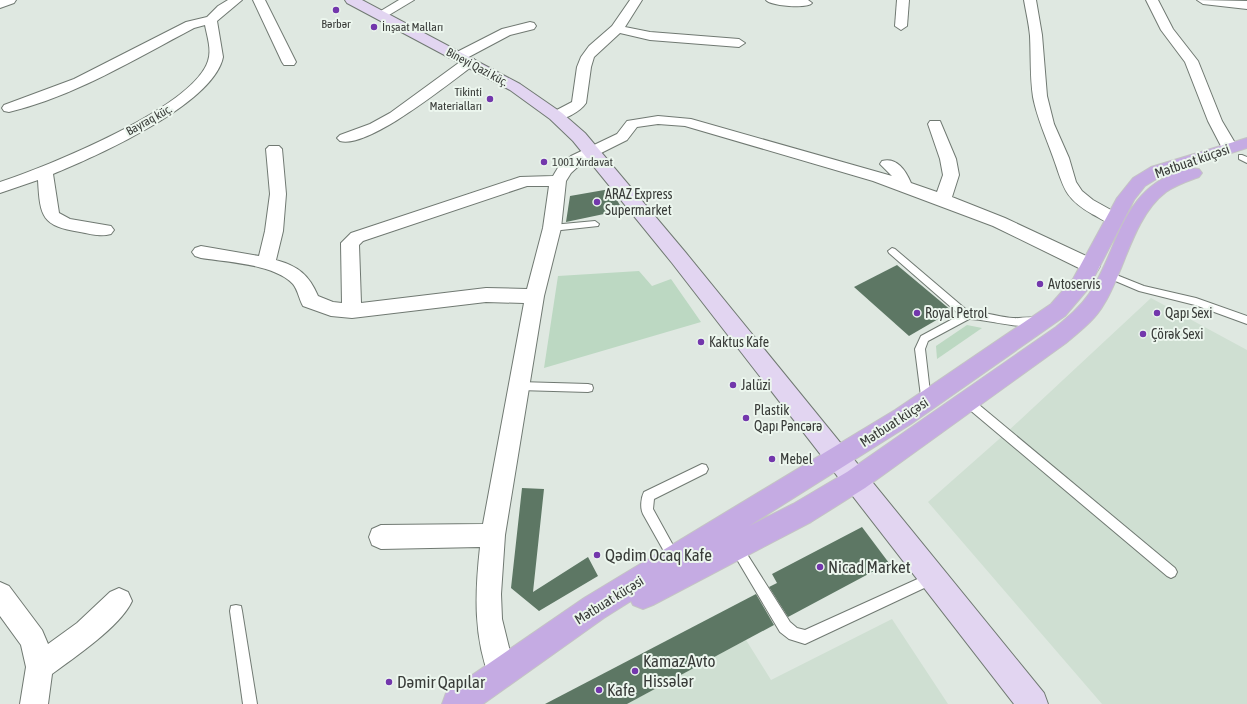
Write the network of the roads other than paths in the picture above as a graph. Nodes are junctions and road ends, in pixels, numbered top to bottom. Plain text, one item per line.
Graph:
1 (10, 0) edge
2 (236, 0) edge
3 (259, 0) edge
4 (352, 0) edge
5 (408, 0) edge
6 (636, 0) edge
7 (772, 0) edge
8 (903, 0) edge
9 (1030, 0) edge
10 (1152, 0) edge
11 (1203, 0) edge
12 (806, 3) dead end
13 (0, 4) edge
14 (1247, 5) edge
15 (380, 15) junction
16 (211, 20) junction
17 (530, 26) dead end
18 (901, 26) dead end
19 (616, 29) junction
20 (739, 43) dead end
21 (464, 60) junction
22 (289, 62) dead end
23 (9, 108) dead end
24 (556, 116) junction
25 (935, 124) dead end
26 (345, 138) dead end
27 (274, 149) dead end
28 (592, 151) junction
29 (1243, 153) edge
30 (888, 164) dead end
31 (45, 174) junction
32 (558, 181) junction
33 (905, 187) junction
34 (0, 188) edge
35 (943, 200) junction
36 (1114, 219) junction
37 (595, 224) dead end
38 (552, 228) junction
39 (105, 230) dead end
40 (892, 251) dead end
41 (201, 252) dead end
42 (266, 264) junction
43 (1100, 271) junction
44 (535, 296) junction
45 (352, 310) junction
46 (967, 316) junction
47 (1247, 320) edge
48 (1042, 322) junction
49 (519, 386) junction
50 (588, 388) dead end
51 (926, 401) junction
52 (968, 402) junction
53 (838, 458) junction
54 (702, 469) dead end
55 (856, 480) junction
56 (493, 535) junction
57 (381, 537) dead end
58 (736, 546) junction
59 (675, 559) junction
60 (1171, 572) dead end
61 (933, 578) junction
62 (0, 595) edge
63 (119, 601) dead end
64 (236, 611) dead end
65 (40, 667) junction
66 (501, 672) junction
67 (34, 704) edge
68 (250, 704) edge
69 (457, 704) edge
70 (1033, 704) edge

1 - 13 street
2 - 16 street
3 - 22 street
4 - 15 main road, Bineyi Qazi küç.
5 - 15 street
6 - 19 street
7 - 12 street
8 - 18 street
9 - 36 street
10 - 29 street
11 - 14 street
15 - 21 main road, Bineyi Qazi küç.
16 - 23 street
16 - 31 street, Bayraq küç.
17 - 21 street
19 - 20 street
19 - 24 street
21 - 24 main road, Bineyi Qazi küç.
21 - 26 street
24 - 28 main road, Bineyi Qazi küç.
25 - 35 street
27 - 42 street
28 - 32 street
28 - 33 street
28 - 53 main road, Bineyi Qazi küç.
29 - 36 main road, Mətbuat küçəsi
29 - 43 main road, Mətbuat küçəsi
30 - 33 street
31 - 34 street, Bayraq küç.
31 - 39 street
32 - 38 street
32 - 45 street
33 - 35 street
35 - 43 street
36 - 43 main road, Mətbuat küçəsi
37 - 38 lane
38 - 44 street
40 - 46 lane
41 - 42 street
42 - 45 street
43 - 47 lane
43 - 48 main road, Mətbuat küçəsi
43 - 52 main road, Mətbuat küçəsi
44 - 45 street
44 - 49 street
46 - 48 lane
46 - 51 lane
48 - 51 main road, Mətbuat küçəsi
49 - 50 lane
49 - 56 street
51 - 53 main road, Mətbuat küçəsi
52 - 55 main road, Mətbuat küçəsi
52 - 60 lane
53 - 55 main road, Bineyi Qazi küç.
53 - 59 main road, Mətbuat küçəsi
54 - 59 lane
55 - 58 main road, Mətbuat küçəsi
55 - 61 main road, Bineyi Qazi küç.
56 - 57 street
56 - 66 street
58 - 61 lane
58 - 66 main road, Mətbuat küçəsi
59 - 66 main road, Mətbuat küçəsi
61 - 70 main road, Bineyi Qazi küç.
62 - 65 street
63 - 65 street
64 - 68 lane
65 - 67 street
66 - 69 main road, Mətbuat küçəsi

